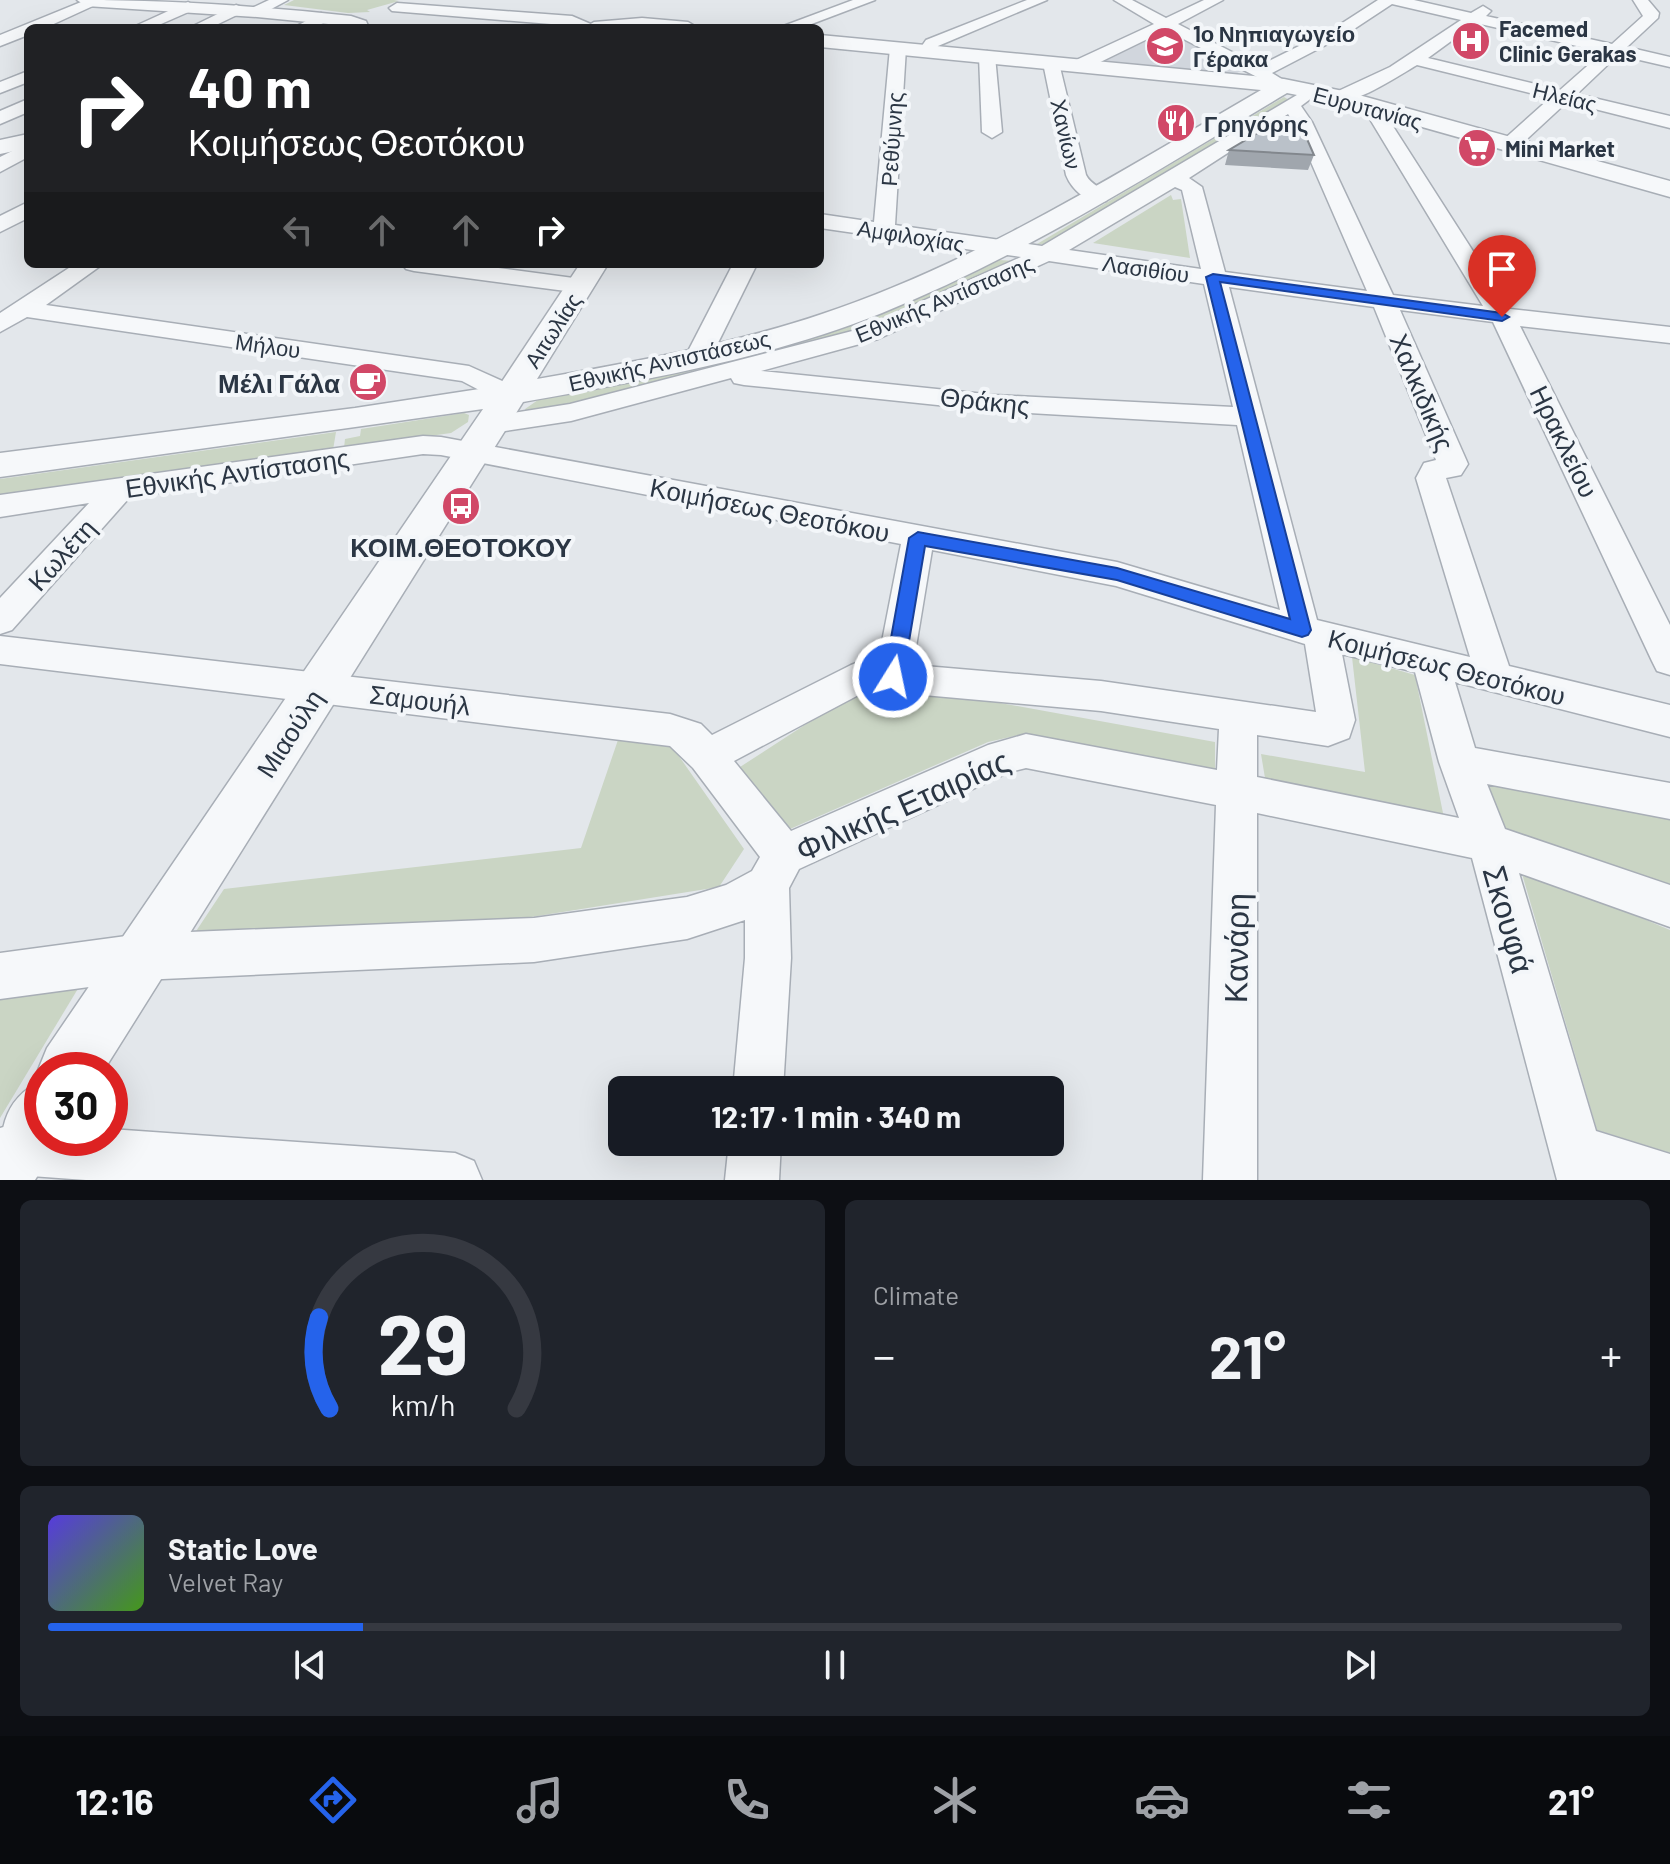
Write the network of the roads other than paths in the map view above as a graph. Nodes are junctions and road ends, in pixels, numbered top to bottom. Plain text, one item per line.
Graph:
1 (86, 0) edge
2 (98, 0) edge
3 (281, 0) edge
4 (418, 0) edge
5 (868, 0) edge
6 (1040, 0) edge
7 (1121, 0) edge
8 (1216, 0) edge
9 (1391, 0) edge
10 (1499, 0) edge
11 (1640, 0) edge
12 (182, 4) edge
13 (577, 4) dead end
14 (980, 4) dead end
15 (236, 10) junction
16 (257, 11) junction
17 (1008, 12) junction
18 (321, 18) junction
19 (527, 18) junction
20 (1473, 18) junction
21 (374, 19) edge
22 (679, 23) edge
23 (1166, 23) junction
24 (41, 24) edge
25 (146, 24) edge
26 (206, 24) edge
27 (309, 24) edge
28 (581, 24) edge
29 (642, 24) edge
30 (798, 24) edge
31 (24, 31) edge
32 (0, 41) edge
33 (824, 41) edge
34 (898, 48) junction
35 (927, 50) junction
36 (1615, 50) junction
37 (987, 56) junction
38 (1413, 59) junction
39 (1670, 62) edge
40 (1051, 63) junction
41 (1080, 65) junction
42 (1261, 72) junction
43 (24, 78) edge
44 (0, 88) edge
45 (1312, 91) joint
46 (1287, 96) junction
47 (1564, 96) junction
48 (1340, 97) junction
49 (1371, 106) junction
50 (24, 107) edge
51 (0, 118) edge
52 (1670, 122) edge
53 (992, 132) dead end
54 (24, 142) edge
55 (1509, 145) junction
56 (0, 147) edge
57 (24, 151) edge
58 (0, 166) edge
59 (1174, 179) junction
60 (1670, 189) edge
61 (1098, 196) junction
62 (24, 212) edge
63 (824, 222) edge
64 (0, 228) edge
65 (884, 230) junction
66 (24, 233) edge
67 (1003, 249) junction
68 (1046, 254) junction
69 (85, 268) edge
70 (477, 268) edge
71 (744, 268) edge
72 (587, 275) edge
73 (1213, 277) junction
74 (1384, 302) junction
75 (22, 309) junction
76 (1502, 317) junction
77 (0, 324) edge
78 (1670, 335) edge
79 (709, 367) junction
80 (1249, 417) junction
81 (492, 424) junction
82 (0, 465) edge
83 (121, 488) junction
84 (0, 506) edge
85 (918, 538) junction
86 (0, 621) edge
87 (1312, 632) junction
88 (0, 650) edge
89 (1430, 661) junction
90 (1670, 661) edge
91 (893, 677) junction
92 (1494, 677) junction
93 (320, 687) junction
94 (1238, 717) junction
95 (1670, 721) edge
96 (707, 756) junction
97 (1459, 762) junction
98 (1239, 792) junction
99 (1670, 801) edge
100 (1489, 843) junction
101 (775, 870) junction
102 (1670, 906) edge
103 (141, 957) junction
104 (0, 976) edge
105 (80, 1052) edge
106 (759, 1076) edge
107 (15, 1148) edge
108 (754, 1156) edge
109 (1580, 1166) edge
110 (455, 1180) edge
111 (752, 1180) edge
112 (1230, 1180) edge
113 (1668, 1180) edge

1 - 2 street
2 - 12 street
2 - 24 street
3 - 16 street
4 - 21 street
5 - 30 street
6 - 17 street
7 - 23 street
8 - 23 street
9 - 20 street
9 - 42 street
10 - 20 street
11 - 36 street
12 - 15 street
12 - 25 street
13 - 19 street
14 - 17 street
15 - 16 street
15 - 26 street
16 - 18 street
17 - 35 street
18 - 21 street
18 - 27 street
19 - 21 street
19 - 28 street
20 - 36 street
20 - 38 street
22 - 29 street
23 - 41 street
23 - 42 street
31 - 32 street
33 - 34 street, Ευρυτανίας
34 - 35 street, Ευρυτανίας
34 - 65 street, Ρεθύμνης
35 - 37 street, Ευρυτανίας
36 - 39 street
36 - 47 street
37 - 40 street, Ευρυτανίας
37 - 53 street
38 - 47 street, Ηλείας
38 - 48 street
40 - 41 street, Ευρυτανίας
40 - 61 street, Χανίων
41 - 46 street, Ευρυτανίας
42 - 46 street
43 - 44 street
45 - 46 street, Εθνικής Αντίστασης
45 - 48 street, Ευρυτανίας
46 - 59 street, Εθνικής Αντίστασης
46 - 61 street, Εθνικής Αντιστάσεως
46 - 74 street, Χαλκιδικής
47 - 52 street, Ηλείας
47 - 55 street
48 - 49 street, Ευρυτανίας
49 - 55 street, Ευρυτανίας
49 - 76 street, Ηρακλείου
50 - 51 street
54 - 56 street
55 - 60 street, Ευρυτανίας
57 - 58 street
59 - 68 street, Εθνικής Αντίστασης
59 - 73 street
61 - 67 street, Εθνικής Αντιστάσεως
62 - 64 street
63 - 65 street, Αμφιλοχίας
64 - 66 street
65 - 67 street, Αμφιλοχίας
67 - 68 street, Λασιθίου
67 - 79 street, Εθνικής Αντιστάσεως
68 - 73 street, Λασιθίου
68 - 79 street, Εθνικής Αντίστασης
69 - 75 street
70 - 72 street
71 - 79 street
72 - 81 street, Αιτωλίας
73 - 74 street, Λασιθίου
73 - 80 street
74 - 76 street, Λασιθίου
74 - 92 street, Χαλκιδικής
75 - 77 street
75 - 81 street, Μήλου
76 - 78 street, Λασιθίου
76 - 90 street, Ηρακλείου
79 - 80 street, Θράκης
79 - 81 street, Εθνικής Αντιστάσεως
80 - 87 street
81 - 82 street, Εθνικής Αντιστάσεως
81 - 83 street, Εθνικής Αντίστασης
81 - 85 street, Κοιμήσεως Θεοτόκου
81 - 93 street, Μιαούλη
83 - 84 street, Εθνικής Αντίστασης
83 - 86 street, Κωλέτη
85 - 87 street, Κοιμήσεως Θεοτόκου
85 - 91 street
87 - 89 street, Κοιμήσεως Θεοτόκου
87 - 94 street
88 - 93 street, Σαμουήλ
89 - 92 street, Κοιμήσεως Θεοτόκου
89 - 97 street, Σκουφά
91 - 94 street
91 - 96 street
92 - 95 street, Κοιμήσεως Θεοτόκου
93 - 96 street, Σαμουήλ
93 - 103 street, Μιαούλη
94 - 98 street, Κανάρη
96 - 101 street, Σαμουήλ
97 - 99 street
97 - 100 street, Σκουφά
98 - 100 street, Φιλικής Εταιρίας
98 - 101 street, Φιλικής Εταιρίας
98 - 112 street, Κανάρη
100 - 102 street, Φιλικής Εταιρίας
100 - 109 street, Σκουφά
101 - 103 street, Φιλικής Εταιρίας
101 - 106 street
103 - 104 street, Φιλικής Εταιρίας
103 - 105 street, Μιαούλη
107 - 110 street
108 - 111 street
109 - 113 street

